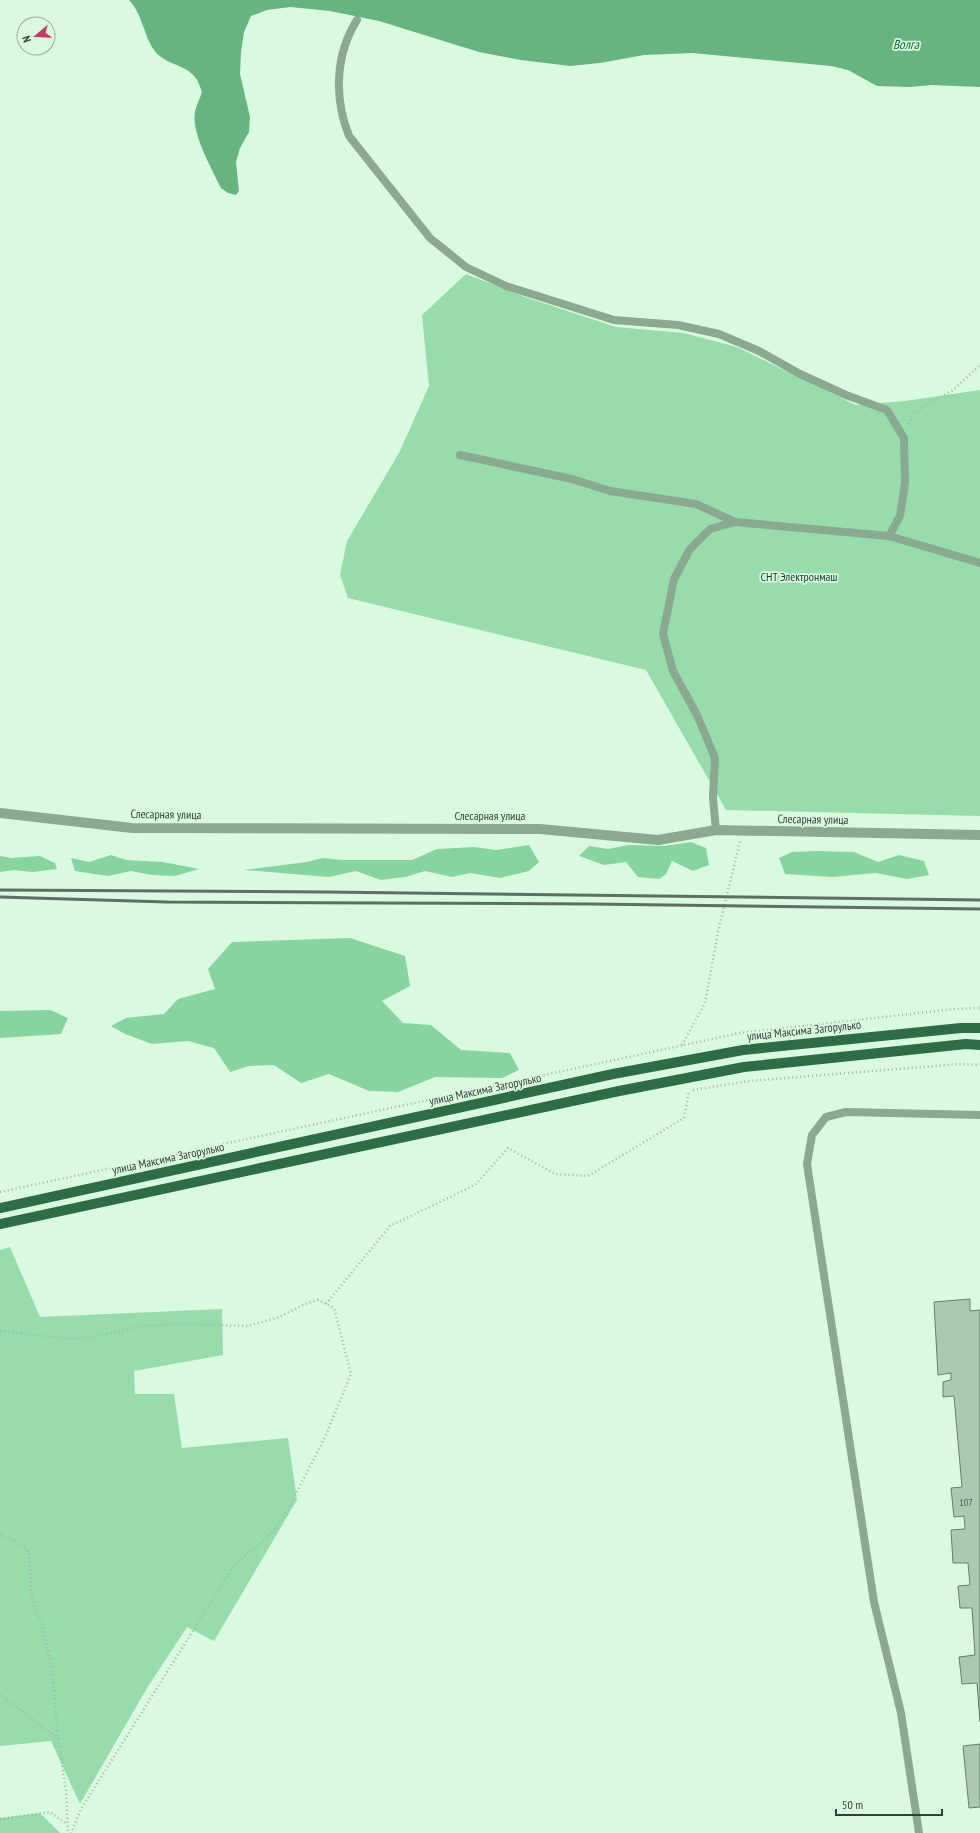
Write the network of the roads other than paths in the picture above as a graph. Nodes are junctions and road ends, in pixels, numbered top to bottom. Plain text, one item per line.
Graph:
1 (357, 20) dead end
2 (460, 455) dead end
3 (735, 522) junction
4 (889, 536) junction
5 (980, 563) edge
6 (0, 813) edge
7 (716, 830) junction
8 (980, 835) edge
9 (980, 1028) edge
10 (980, 1045) edge
11 (980, 1115) edge
12 (0, 1208) edge
13 (0, 1224) edge
14 (919, 1833) edge

1 - 4 lane
2 - 3 lane
3 - 4 lane
3 - 7 lane
4 - 5 lane
6 - 7 street, Слесарная улица
7 - 8 street, Слесарная улица
9 - 12 main road, улица Максима Загорулько
10 - 13 main road
11 - 14 lane

